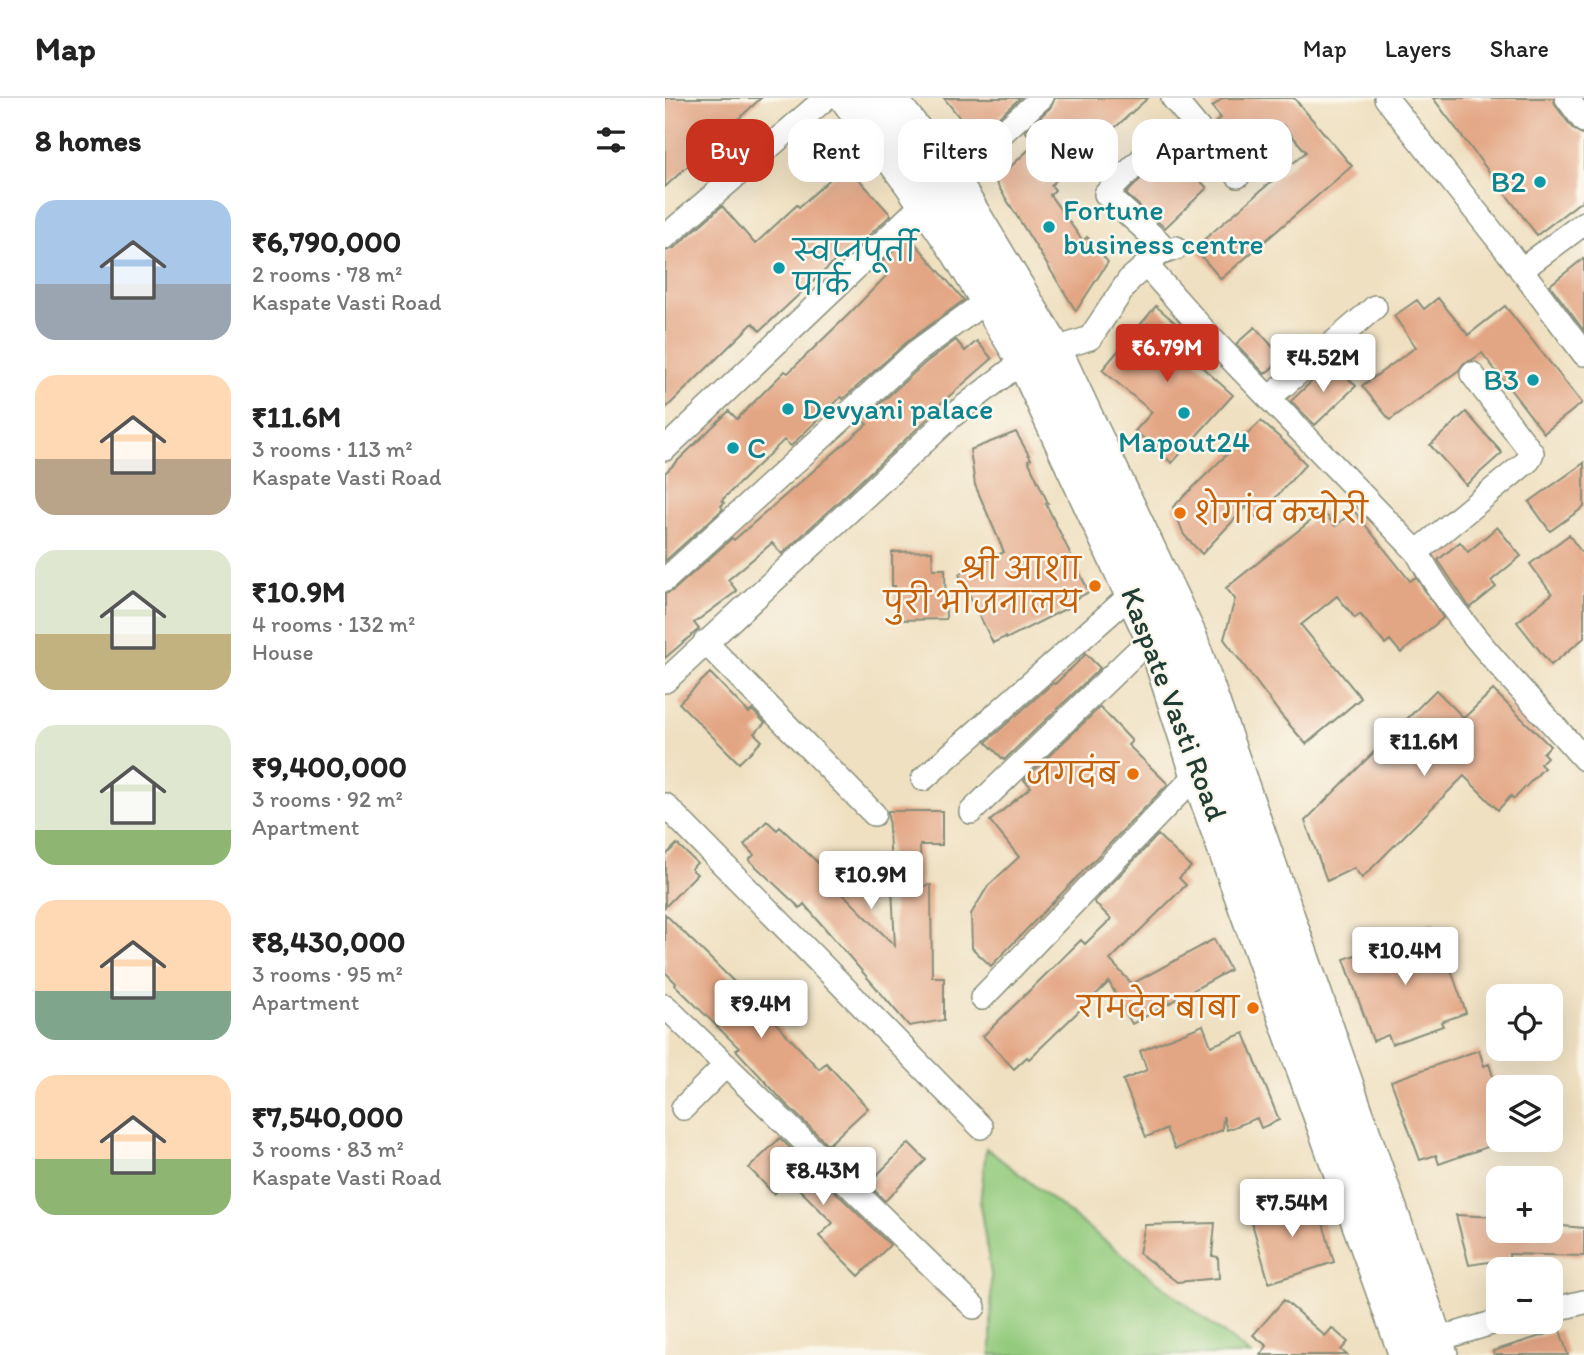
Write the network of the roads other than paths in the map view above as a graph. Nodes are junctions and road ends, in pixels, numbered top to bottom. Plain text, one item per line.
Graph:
1 (826, 98) edge
2 (849, 98) edge
3 (887, 98) edge
4 (1041, 98) edge
5 (1386, 98) edge
6 (1567, 98) edge
7 (1185, 102) edge
8 (1197, 119) edge
9 (1584, 121) edge
10 (1132, 169) edge
11 (937, 191) junction
12 (1584, 223) edge
13 (665, 237) edge
14 (1146, 265) junction
15 (1521, 270) junction
16 (989, 299) junction
17 (1375, 307) dead end
18 (1039, 354) junction
19 (1584, 354) edge
20 (1472, 374) dead end
21 (1269, 398) junction
22 (665, 449) edge
23 (1417, 552) junction
24 (665, 580) edge
25 (1133, 593) junction
26 (1153, 636) junction
27 (705, 642) junction
28 (665, 681) edge
29 (1584, 759) edge
30 (1199, 772) junction
31 (923, 779) dead end
32 (665, 805) edge
33 (971, 812) dead end
34 (874, 814) dead end
35 (982, 998) dead end
36 (665, 1006) edge
37 (726, 1065) junction
38 (683, 1108) dead end
39 (981, 1127) dead end
40 (1584, 1302) edge
41 (974, 1307) dead end
42 (1563, 1307) edge
43 (1486, 1326) edge
44 (1422, 1350) edge

1 - 13 street
2 - 11 main road, Kaspate Vasti Road
3 - 11 main road, Kaspate Vasti Road
4 - 11 street
5 - 15 street
6 - 9 street
7 - 8 street
10 - 14 street
11 - 16 main road, Kaspate Vasti Road
11 - 18 main road, Kaspate Vasti Road
11 - 22 street
12 - 15 street
14 - 18 street
14 - 21 street
15 - 19 street
16 - 18 main road, Kaspate Vasti Road
16 - 24 street
17 - 21 street
18 - 25 main road, Kaspate Vasti Road
18 - 27 street
18 - 44 main road, Kaspate Vasti Road
20 - 23 street
21 - 23 street
23 - 29 street
25 - 26 main road, Kaspate Vasti Road
25 - 31 street
26 - 30 main road, Kaspate Vasti Road
26 - 33 street
27 - 28 street
27 - 34 street
30 - 35 street
30 - 44 main road, Kaspate Vasti Road
32 - 39 street
36 - 37 street
37 - 38 street
37 - 41 street
40 - 42 street
43 - 44 street

